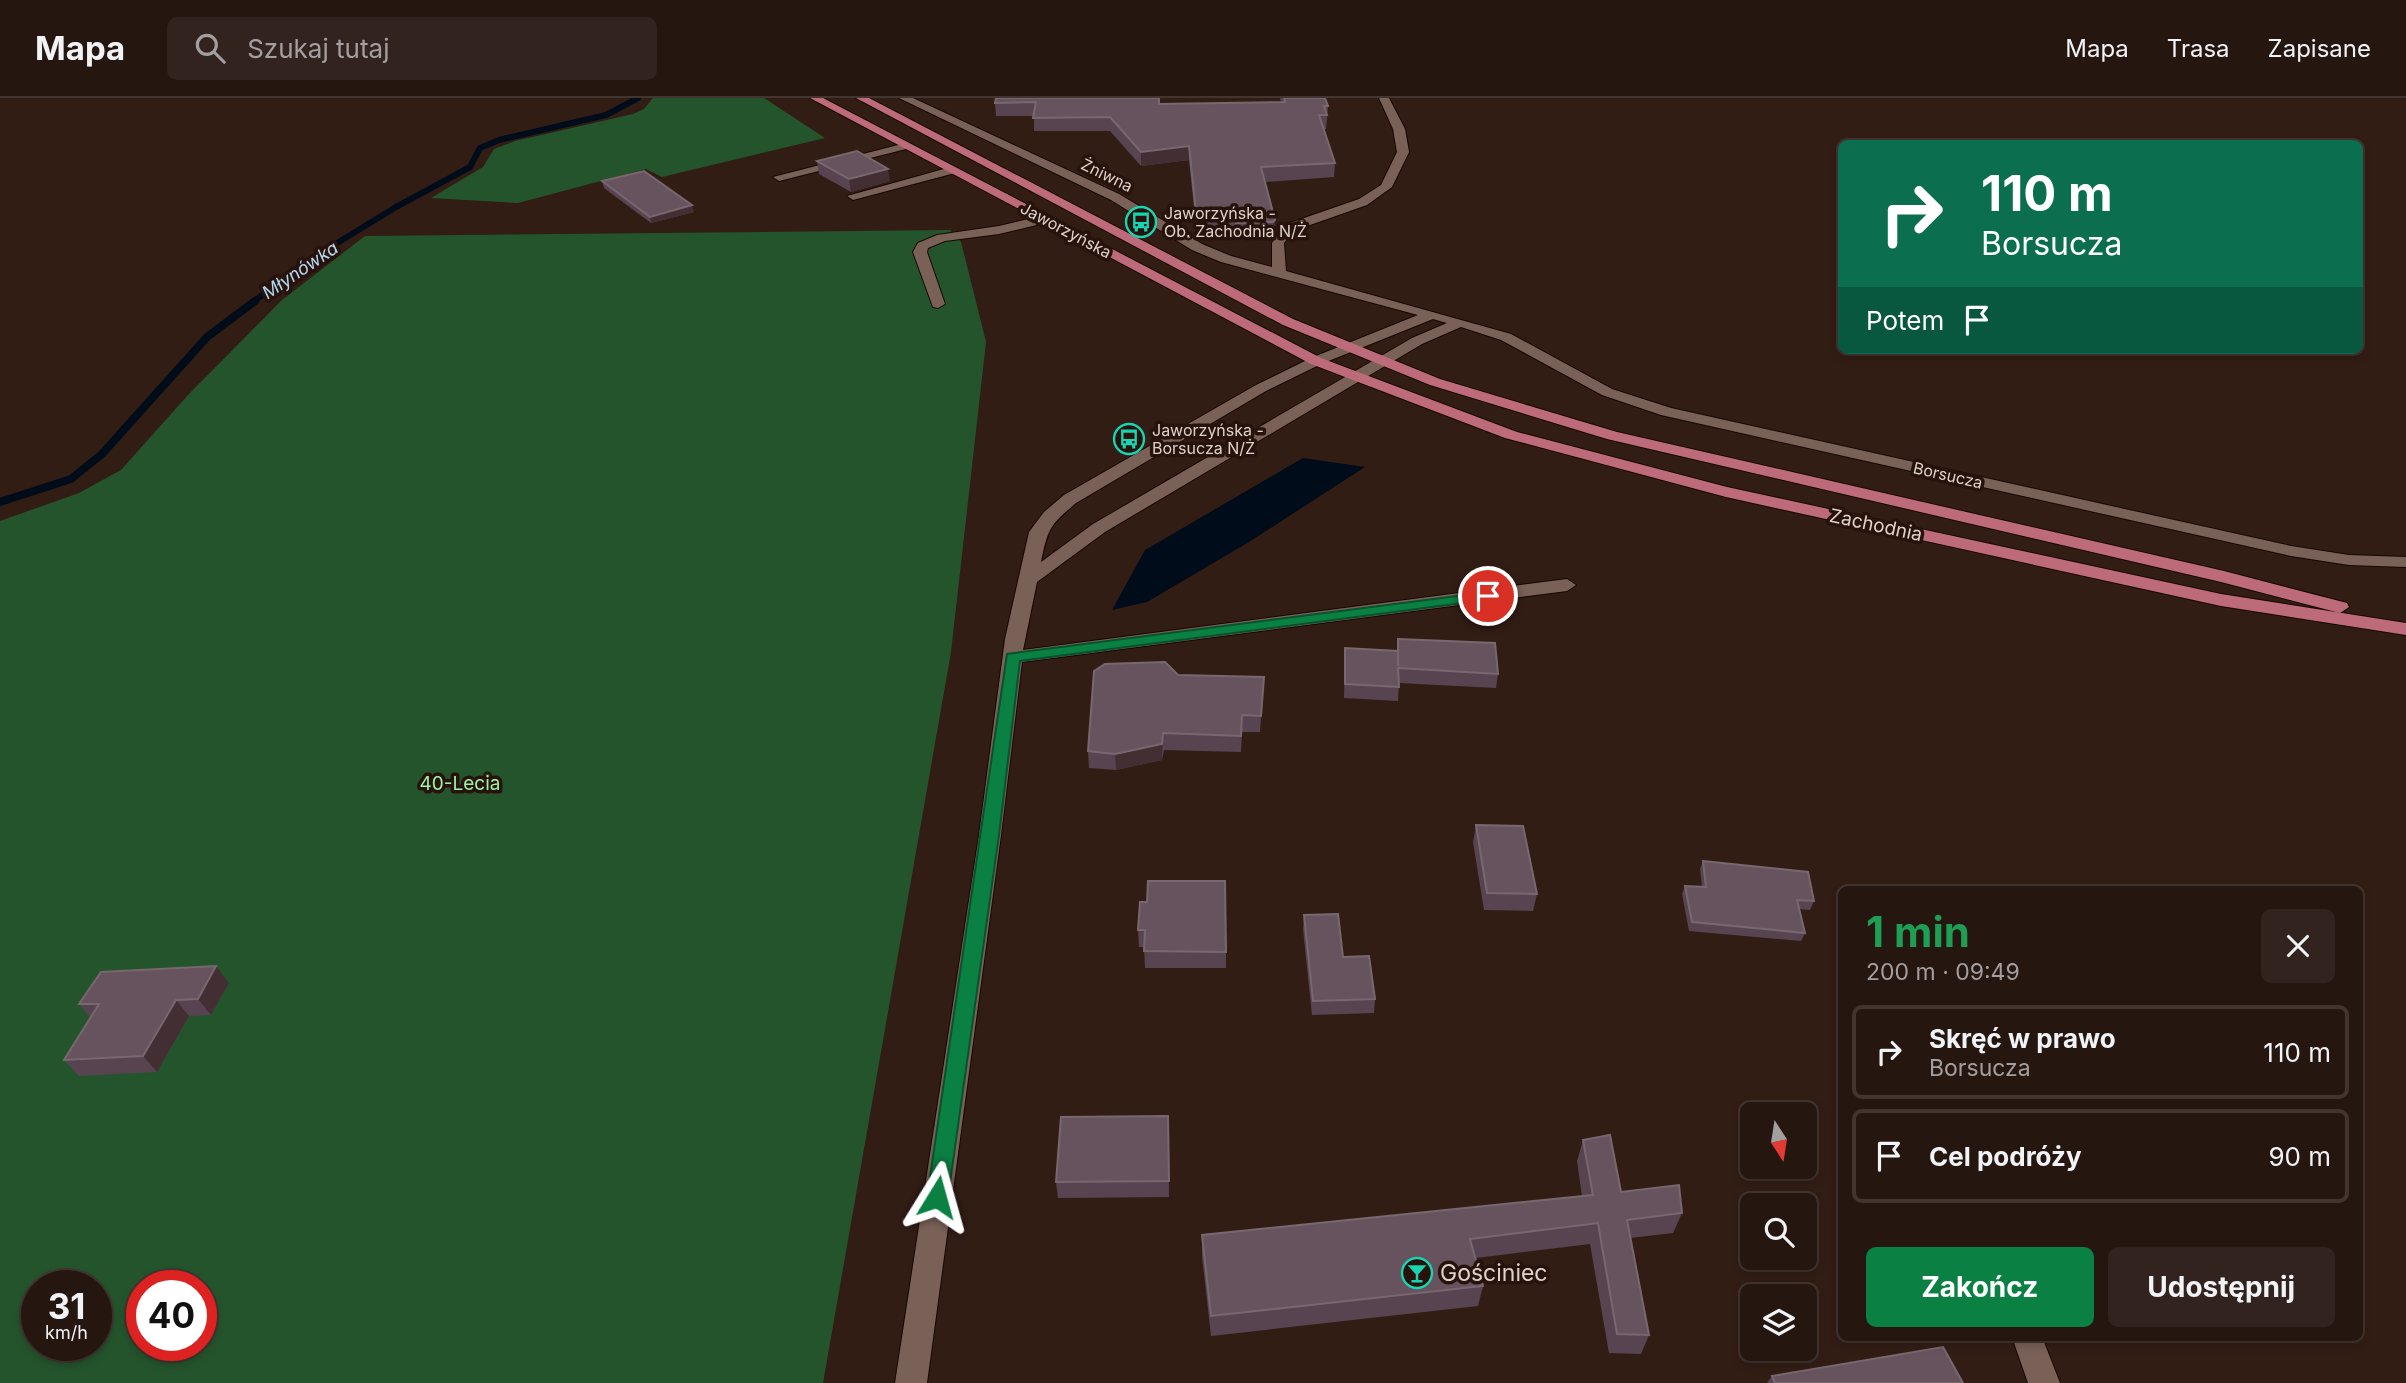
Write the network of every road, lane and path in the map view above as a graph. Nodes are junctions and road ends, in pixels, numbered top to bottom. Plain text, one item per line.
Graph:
1 (815, 98) edge
2 (861, 98) edge
3 (904, 98) edge
4 (1384, 98) edge
5 (906, 146) junction
6 (951, 170) junction
7 (779, 177) dead end
8 (853, 196) edge
9 (1045, 219) junction
10 (1279, 274) junction
11 (938, 304) dead end
12 (1432, 314) junction
13 (1459, 323) junction
14 (1347, 349) junction
15 (1316, 361) junction
16 (1384, 363) junction
17 (1357, 377) junction
18 (2406, 562) edge
19 (1027, 580) junction
20 (1567, 586) dead end
21 (2406, 624) edge
22 (2406, 629) edge
23 (1013, 657) junction
24 (2028, 1341) edge
25 (911, 1383) edge
26 (2044, 1383) edge

1 - 5 main road, Jaworzyńska
2 - 14 main road, Jaworzyńska
3 - 10 street, Żniwna
4 - 10 street
5 - 6 main road, Jaworzyńska
5 - 7 street
6 - 8 street
6 - 9 main road, Jaworzyńska
9 - 11 street
9 - 15 main road, Jaworzyńska
10 - 12 street, Żniwna
12 - 13 street, Żniwna
12 - 14 street
13 - 16 street
13 - 18 street, Borsucza
14 - 15 street
14 - 16 main road, Jaworzyńska
15 - 17 main road, Jaworzyńska
15 - 19 street
16 - 17 street
16 - 21 main road, Zachodnia
17 - 19 street
17 - 22 main road, Zachodnia
19 - 23 street
20 - 23 street
23 - 25 street
24 - 26 street

